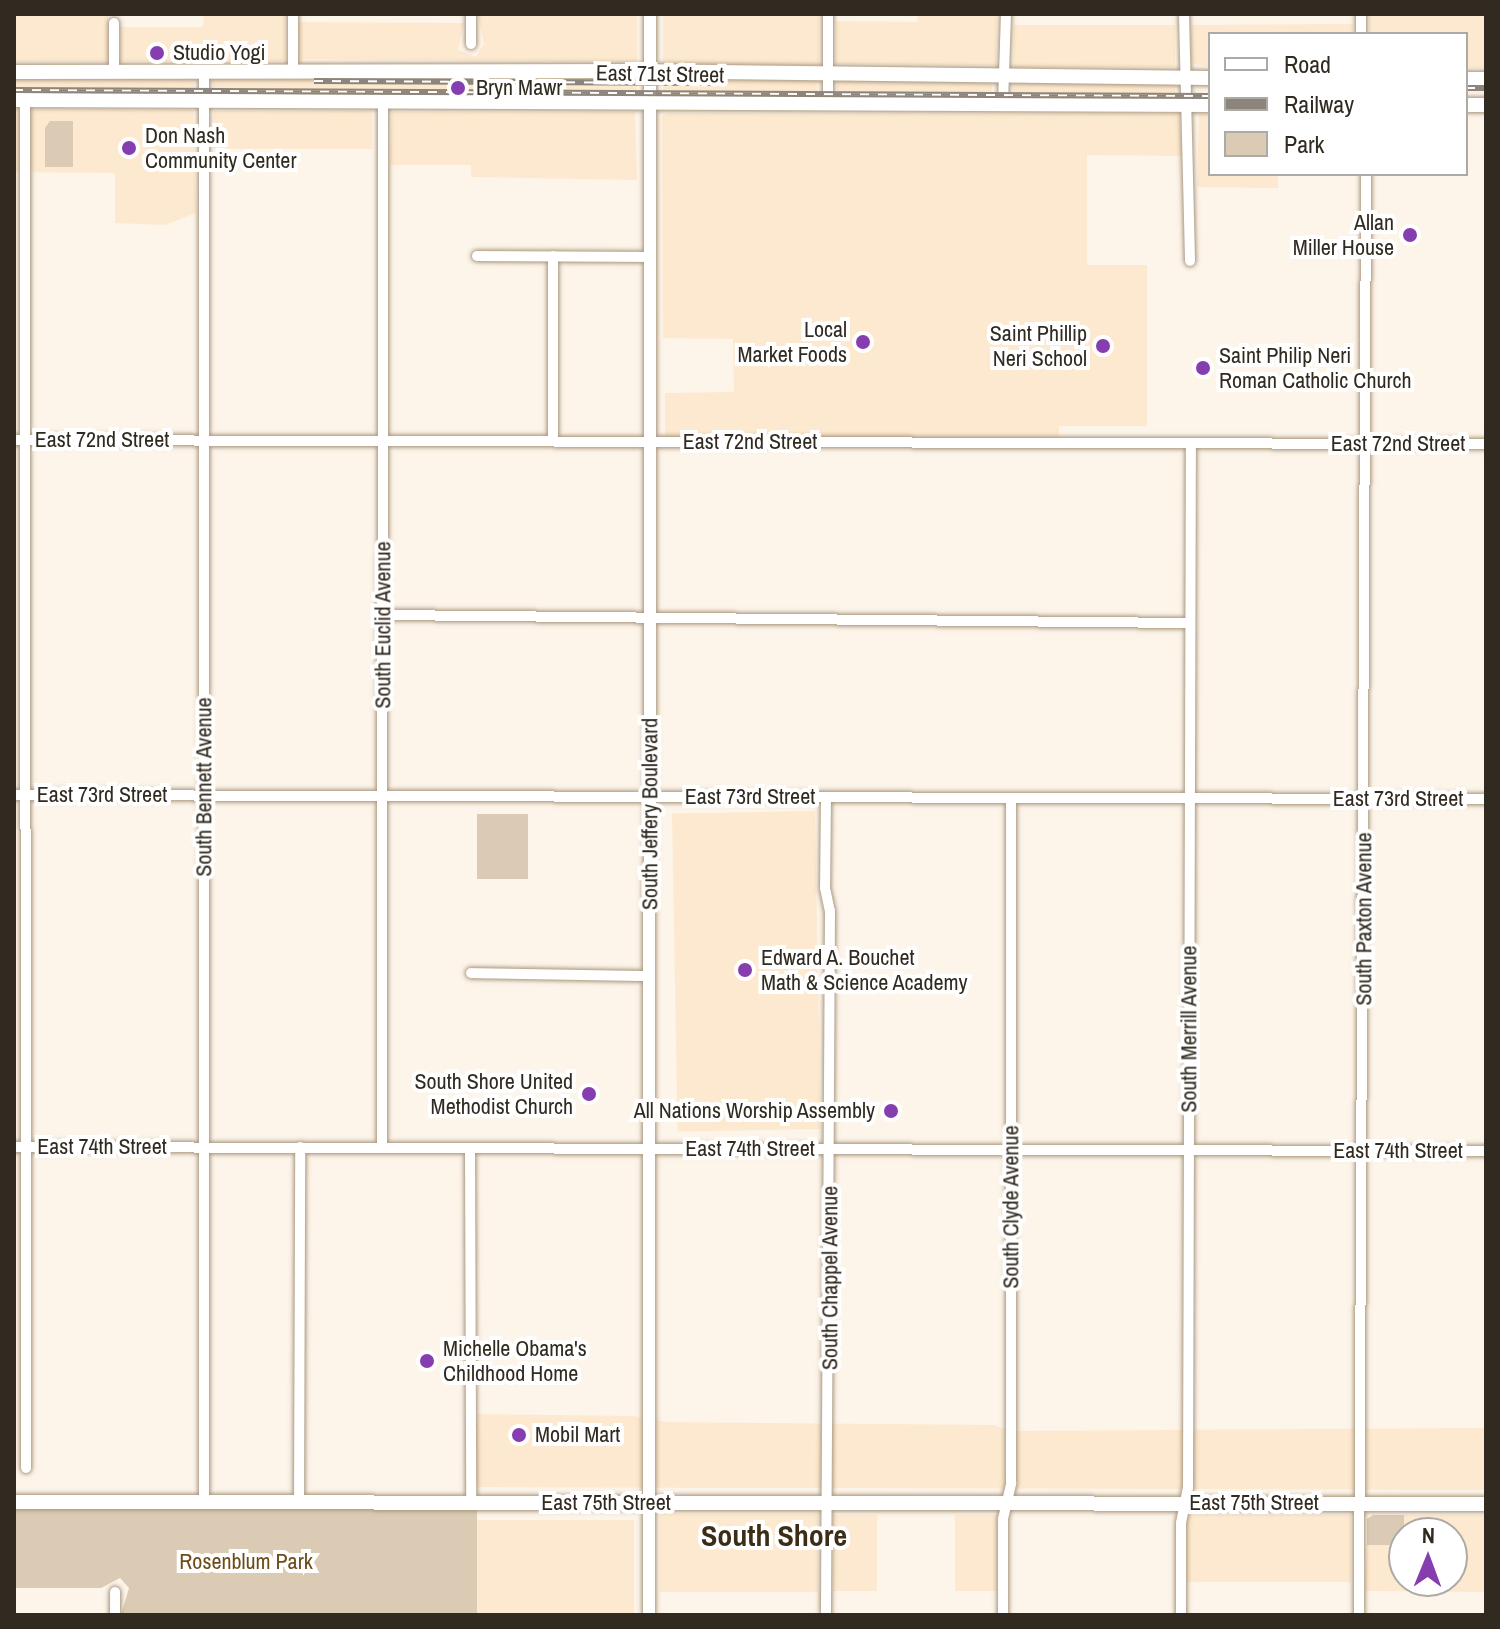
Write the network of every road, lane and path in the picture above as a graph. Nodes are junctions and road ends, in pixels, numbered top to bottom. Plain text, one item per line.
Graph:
1 (293, 14) edge
2 (471, 14) edge
3 (650, 14) edge
4 (828, 14) edge
5 (1006, 14) edge
6 (1184, 14) edge
7 (114, 23) dead end
8 (471, 44) dead end
9 (14, 72) edge
10 (204, 72) junction
11 (293, 72) junction
12 (650, 72) junction
13 (114, 73) junction
14 (828, 76) junction
15 (1004, 77) junction
16 (1186, 78) junction
17 (1208, 78) edge
18 (20, 100) edge
19 (204, 103) junction
20 (383, 103) junction
21 (828, 104) junction
22 (1003, 104) junction
23 (650, 105) junction
24 (1188, 105) junction
25 (1208, 105) edge
26 (1366, 176) edge
27 (477, 256) dead end
28 (553, 256) junction
29 (650, 257) junction
30 (1190, 261) dead end
31 (20, 264) edge
32 (20, 440) edge
33 (205, 440) junction
34 (383, 441) junction
35 (553, 441) junction
36 (650, 442) junction
37 (1191, 443) junction
38 (1365, 444) junction
39 (1486, 444) edge
40 (384, 615) junction
41 (650, 617) junction
42 (1190, 623) junction
43 (20, 626) edge
44 (20, 795) edge
45 (204, 795) junction
46 (384, 796) junction
47 (650, 797) junction
48 (826, 797) junction
49 (1011, 798) junction
50 (1189, 798) junction
51 (1364, 799) junction
52 (1486, 799) edge
53 (471, 973) dead end
54 (650, 976) junction
55 (20, 1147) edge
56 (203, 1147) junction
57 (300, 1147) junction
58 (382, 1148) junction
59 (470, 1148) junction
60 (650, 1149) junction
61 (830, 1149) junction
62 (1011, 1149) junction
63 (1189, 1150) junction
64 (1364, 1150) junction
65 (1486, 1151) edge
66 (26, 1468) dead end
67 (14, 1502) edge
68 (204, 1503) junction
69 (299, 1503) junction
70 (471, 1503) junction
71 (649, 1503) junction
72 (828, 1503) junction
73 (1007, 1503) junction
74 (1184, 1503) junction
75 (1359, 1504) junction
76 (1486, 1504) edge
77 (115, 1592) dead end
78 (115, 1615) edge
79 (649, 1615) edge
80 (826, 1615) edge
81 (1003, 1615) edge
82 (1181, 1615) edge
83 (1359, 1615) edge

1 - 11 street
2 - 8 street
3 - 12 street, South Jeffery Boulevard
4 - 14 street
5 - 15 street
6 - 16 street
7 - 13 street
9 - 13 main road, East 71st Street
10 - 11 main road, East 71st Street
10 - 13 main road, East 71st Street
10 - 19 street, South Bennett Avenue
11 - 12 main road, East 71st Street
12 - 14 main road, East 71st Street
12 - 23 street, South Jeffery Boulevard
14 - 15 main road, East 71st Street
14 - 21 street
15 - 16 main road, East 71st Street
15 - 22 street
16 - 17 main road, East 71st Street
16 - 24 street
18 - 19 main road, East 71st Street
18 - 31 street
19 - 20 main road, East 71st Street
19 - 33 street, South Bennett Avenue
20 - 23 main road, East 71st Street
20 - 34 street, South Euclid Avenue
21 - 22 main road, East 71st Street
21 - 23 main road, East 71st Street
22 - 24 main road, East 71st Street
23 - 29 street, South Jeffery Boulevard
24 - 25 main road, East 71st Street
24 - 30 street
26 - 38 street, South Paxton Avenue
27 - 28 street
28 - 29 street
28 - 35 street
29 - 36 street, South Jeffery Boulevard
31 - 32 street
32 - 33 street, East 72nd Street
32 - 43 street
33 - 34 street, East 72nd Street
33 - 45 street, South Bennett Avenue
34 - 35 street, East 72nd Street
34 - 40 street, South Euclid Avenue
35 - 36 street, East 72nd Street
36 - 37 street, East 72nd Street
36 - 41 street, South Jeffery Boulevard
37 - 38 street, East 72nd Street
37 - 42 street, South Merrill Avenue
38 - 39 street, East 72nd Street
38 - 51 street, South Paxton Avenue
40 - 41 street
40 - 46 street, South Euclid Avenue
41 - 42 street
41 - 47 street, South Jeffery Boulevard
42 - 50 street, South Merrill Avenue
43 - 44 street
44 - 45 street, East 73rd Street
44 - 55 street
45 - 46 street, East 73rd Street
45 - 56 street, South Bennett Avenue
46 - 47 street, East 73rd Street
46 - 58 street, South Euclid Avenue
47 - 48 street, East 73rd Street
47 - 54 street, South Jeffery Boulevard
48 - 49 street, East 73rd Street
48 - 61 street, South Chappel Avenue
49 - 50 street, East 73rd Street
49 - 62 street, South Clyde Avenue
50 - 51 street, East 73rd Street
50 - 63 street, South Merrill Avenue
51 - 52 street, East 73rd Street
51 - 64 street, South Paxton Avenue
53 - 54 street
54 - 60 street, South Jeffery Boulevard
55 - 56 street, East 74th Street
55 - 66 street
56 - 57 street, East 74th Street
56 - 68 street, South Bennett Avenue
57 - 58 street, East 74th Street
57 - 69 street
58 - 59 street, East 74th Street
59 - 60 street, East 74th Street
59 - 70 street
60 - 61 street, East 74th Street
60 - 71 street, South Jeffery Boulevard
61 - 62 street, East 74th Street
61 - 72 street, South Chappel Avenue
62 - 63 street, East 74th Street
62 - 73 street, South Clyde Avenue
63 - 64 street, East 74th Street
63 - 74 street, South Merrill Avenue
64 - 65 street, East 74th Street
64 - 75 street, South Paxton Avenue
67 - 68 main road, East 75th Street
68 - 69 main road, East 75th Street
69 - 70 main road, East 75th Street
70 - 71 main road, East 75th Street
71 - 72 main road, East 75th Street
71 - 79 street, South Jeffery Boulevard
72 - 73 main road, East 75th Street
72 - 80 street, South Chappel Avenue
73 - 74 main road, East 75th Street
73 - 81 street, South Clyde Avenue
74 - 75 main road, East 75th Street
74 - 82 street, South Merrill Avenue
75 - 76 main road, East 75th Street
75 - 83 street, South Paxton Avenue
77 - 78 street

